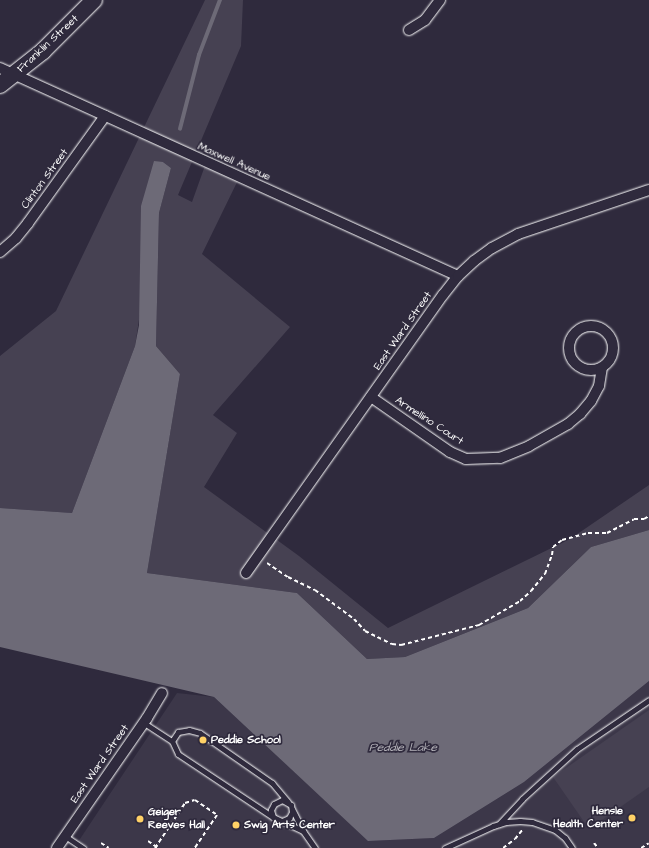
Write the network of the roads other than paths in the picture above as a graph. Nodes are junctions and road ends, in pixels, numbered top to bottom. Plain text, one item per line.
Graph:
1 (94, 0) edge
2 (440, 0) edge
3 (409, 30) dead end
4 (0, 68) edge
5 (15, 75) junction
6 (0, 85) edge
7 (105, 116) junction
8 (649, 190) edge
9 (0, 252) edge
10 (458, 276) junction
11 (602, 368) junction
12 (371, 398) junction
13 (246, 573) dead end
14 (162, 693) dead end
15 (649, 700) edge
16 (144, 723) junction
17 (172, 741) junction
18 (288, 802) junction
19 (292, 808) junction
20 (273, 817) junction
21 (282, 821) junction
22 (499, 824) junction
23 (303, 831) junction
24 (65, 836) junction
25 (57, 848) edge
26 (84, 848) edge
27 (315, 848) edge
28 (445, 848) edge
29 (572, 848) edge

1 - 5 main road, Franklin Street
2 - 3 street
4 - 5 street, Maxwell Avenue
5 - 6 main road, Franklin Street
5 - 7 street, Maxwell Avenue
7 - 9 street, Clinton Street
7 - 10 street, Maxwell Avenue
8 - 10 street, East Ward Street
10 - 12 street, East Ward Street
11 - 11 street, Armellino Court
11 - 12 street, Armellino Court
12 - 13 street, East Ward Street
14 - 16 street, East Ward Street
15 - 22 lane
16 - 17 lane
16 - 24 street, East Ward Street
17 - 18 lane
17 - 20 lane
18 - 19 lane
18 - 20 lane
19 - 21 lane
19 - 23 lane
20 - 21 lane
21 - 23 lane
22 - 28 lane
22 - 29 lane
23 - 27 lane
24 - 25 street, East Ward Street
24 - 26 lane

